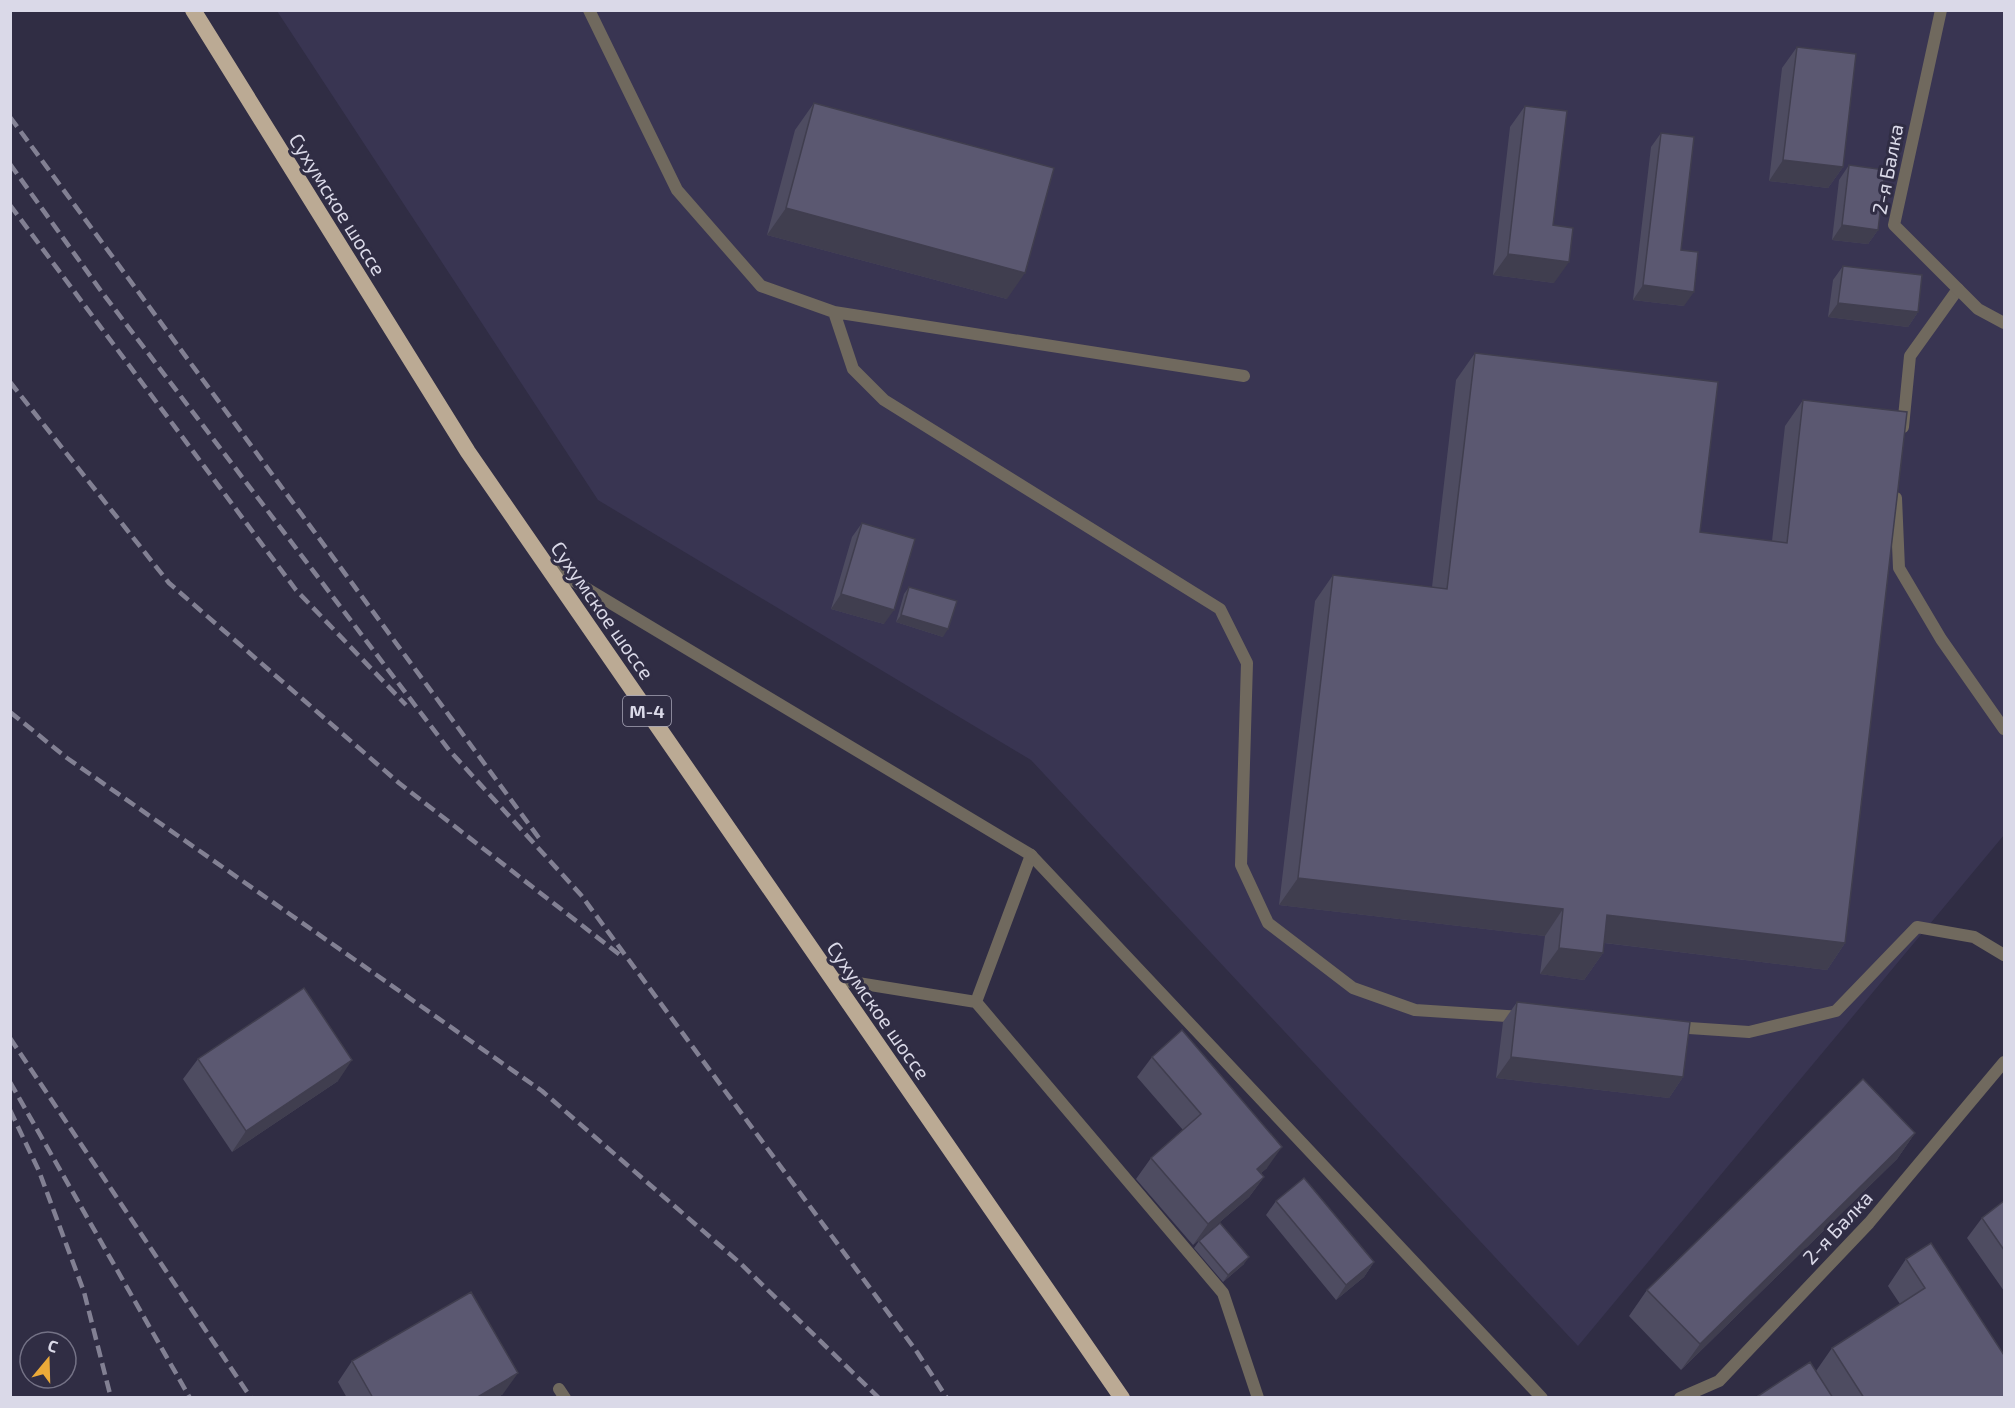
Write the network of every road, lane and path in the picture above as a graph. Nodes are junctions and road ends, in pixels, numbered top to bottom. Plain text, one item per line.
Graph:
1 (193, 10) edge
2 (589, 10) edge
3 (1941, 10) edge
4 (1958, 289) junction
5 (834, 312) junction
6 (2004, 323) edge
7 (1244, 376) dead end
8 (1902, 438) edge
9 (1898, 484) edge
10 (544, 563) junction
11 (2004, 729) edge
12 (1031, 855) junction
13 (2004, 955) edge
14 (832, 979) junction
15 (976, 1002) junction
16 (1534, 1017) edge
17 (1665, 1026) edge
18 (2004, 1062) edge
19 (1122, 1398) edge
20 (1258, 1398) edge
21 (1542, 1398) edge
22 (1680, 1398) edge

1 - 10 highway, Сухумское шоссе / М-4
2 - 5 street
3 - 4 street, 2-я Балка
4 - 6 street, 2-я Балка
4 - 8 street
5 - 7 street
5 - 16 street
9 - 11 street
10 - 12 street
10 - 14 highway, Сухумское шоссе / М-4
12 - 15 street
12 - 21 street
13 - 17 street
14 - 15 street
14 - 19 highway, Сухумское шоссе / М-4
15 - 20 street
18 - 22 street, 2-я Балка

